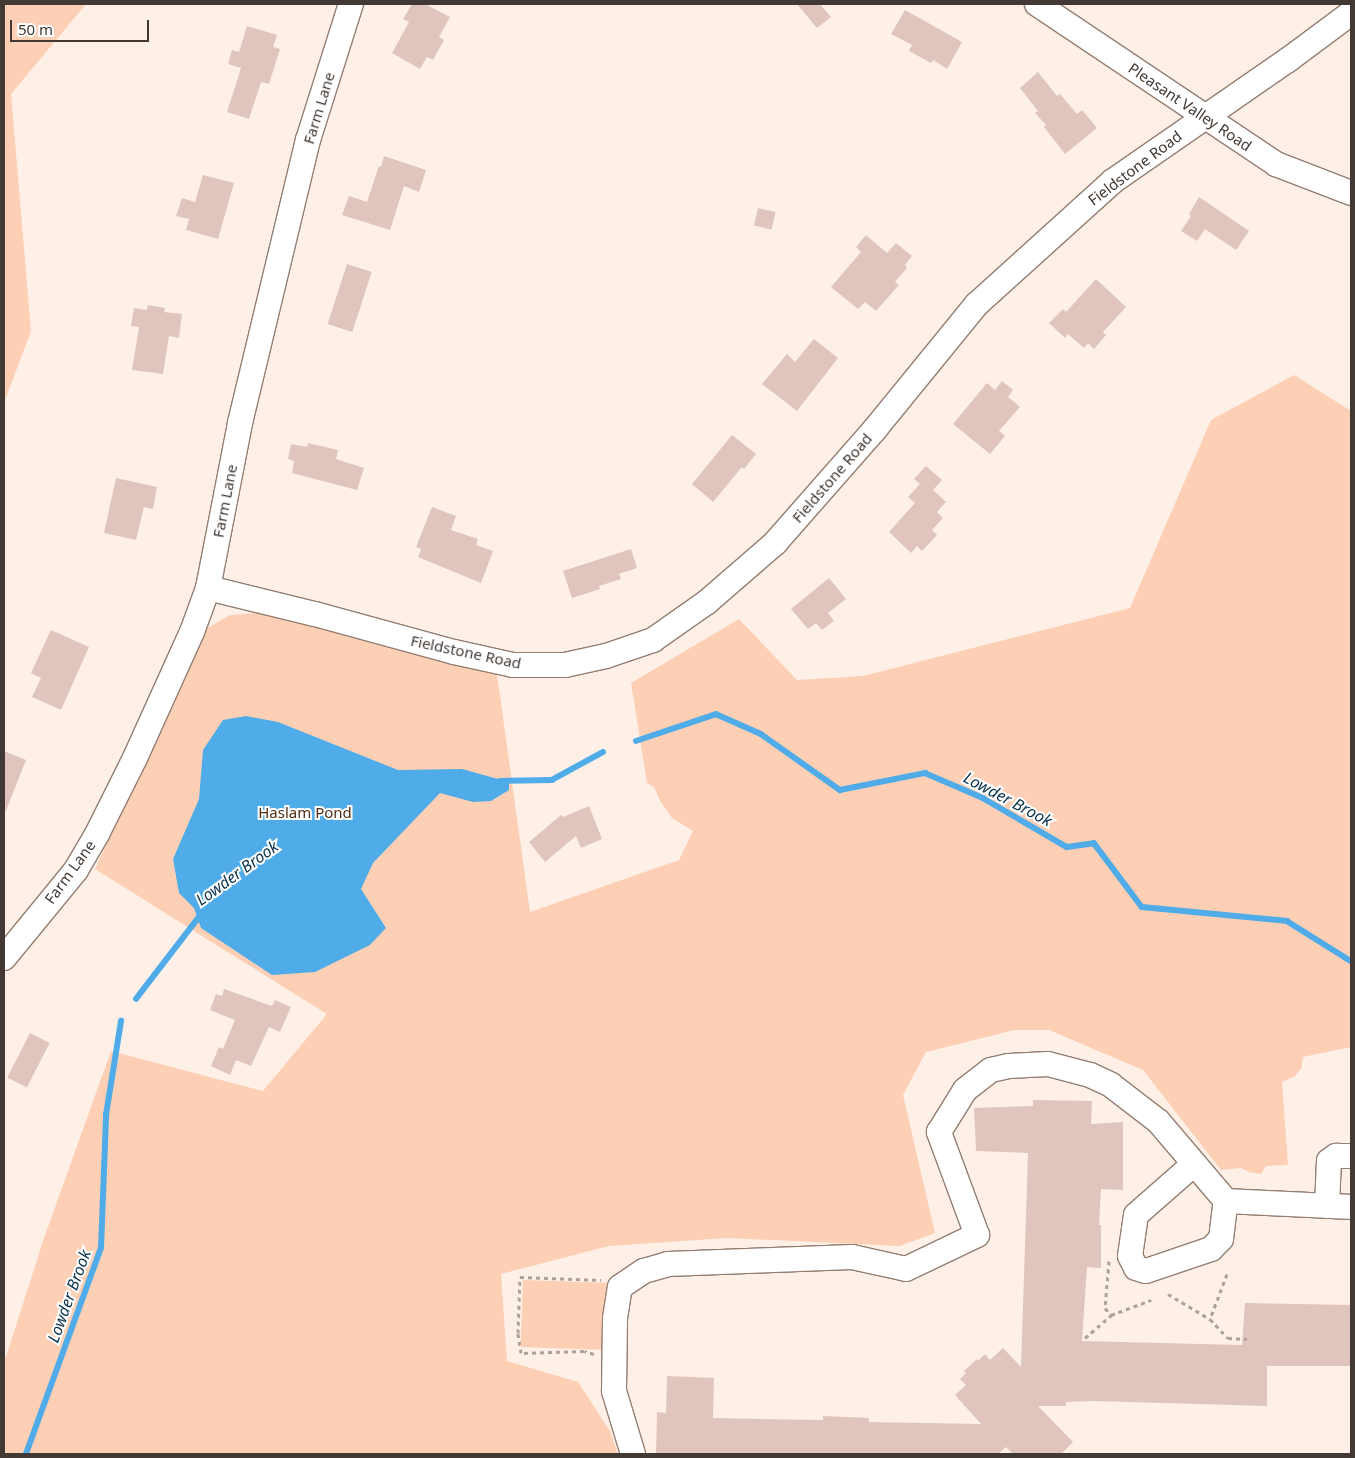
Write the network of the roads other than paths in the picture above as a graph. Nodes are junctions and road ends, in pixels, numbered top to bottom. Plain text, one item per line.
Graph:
1 (351, 4) edge
2 (1037, 4) edge
3 (1351, 13) edge
4 (1204, 118) junction
5 (1351, 193) edge
6 (208, 588) junction
7 (4, 958) edge
8 (1351, 1156) edge
9 (1194, 1164) junction
10 (1226, 1201) junction
11 (1327, 1206) junction
12 (1351, 1207) edge
13 (633, 1454) edge

1 - 6 street, Farm Lane
2 - 4 street, Pleasant Valley Road
3 - 4 street, Fieldstone Road
4 - 5 street, Pleasant Valley Road
4 - 6 street, Fieldstone Road
6 - 7 street, Farm Lane
8 - 11 street
9 - 10 street
9 - 10 street
9 - 13 street
10 - 11 street
11 - 12 street

